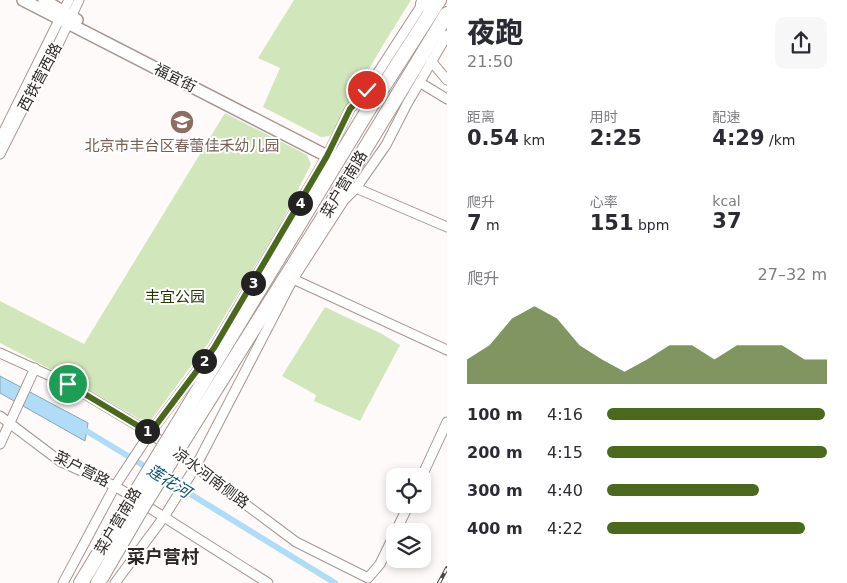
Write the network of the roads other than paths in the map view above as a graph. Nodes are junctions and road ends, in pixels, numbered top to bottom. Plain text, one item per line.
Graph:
1 (23, 0) edge
2 (44, 0) edge
3 (68, 0) edge
4 (79, 0) edge
5 (439, 0) edge
6 (425, 1) edge
7 (447, 14) edge
8 (65, 18) junction
9 (447, 35) edge
10 (431, 61) junction
11 (447, 80) edge
12 (424, 86) dead end
13 (447, 99) edge
14 (0, 139) edge
15 (329, 153) junction
16 (0, 154) edge
17 (356, 188) junction
18 (344, 200) junction
19 (323, 218) junction
20 (447, 227) edge
21 (293, 279) junction
22 (447, 350) edge
23 (0, 353) edge
24 (35, 368) junction
25 (0, 416) edge
26 (447, 422) edge
27 (10, 424) junction
28 (182, 430) junction
29 (150, 433) junction
30 (0, 444) edge
31 (196, 466) junction
32 (426, 468) edge
33 (115, 486) junction
34 (135, 507) junction
35 (164, 517) junction
36 (386, 551) edge
37 (63, 583) edge
38 (81, 583) edge
39 (98, 583) edge
40 (115, 583) edge
41 (268, 583) edge

1 - 8 main road, 福宜街
2 - 8 main road, 福宜街
3 - 8 street, 西铁营西路
4 - 8 street, 西铁营西路
5 - 28 highway, 菜户营南路
6 - 15 street, 菜户营南路
7 - 19 highway, 菜户营南路
8 - 14 street, 西铁营西路
8 - 15 main road, 福宜街
8 - 16 street, 西铁营西路
9 - 10 street, 菜户营南路
10 - 11 street
10 - 17 street, 菜户营南路
12 - 13 street
15 - 29 street, 菜户营南路
17 - 18 street, 菜户营南路
17 - 20 street
18 - 19 highway
18 - 21 street, 菜户营南路
19 - 28 highway, 菜户营南路
21 - 22 street
21 - 31 street, 菜户营南路
23 - 24 street, 凉水河南侧路
24 - 27 street
24 - 29 street, 凉水河南侧路
25 - 27 street, 菜户营路
26 - 32 street
27 - 30 street
27 - 33 street, 菜户营路
28 - 34 highway, 菜户营南路, bridge
29 - 31 street, 凉水河南侧路
29 - 33 street, 菜户营南路
31 - 35 street, 菜户营南路
31 - 36 street, 凉水河南侧路
33 - 35 street, 菜户营路
33 - 37 street, 菜户营南路
34 - 38 highway, 菜户营南路
34 - 39 highway, 菜户营南路
35 - 40 street, 菜户营南路
35 - 41 street, 菜户营路

